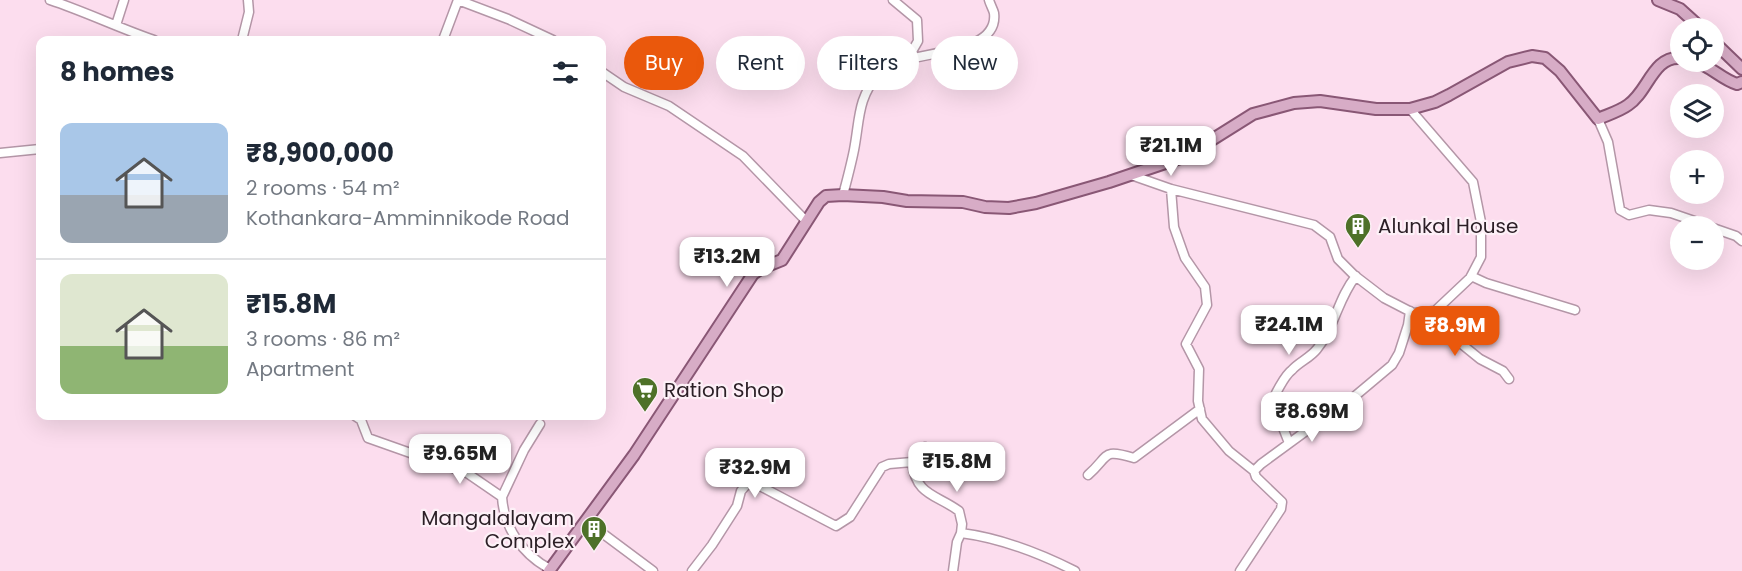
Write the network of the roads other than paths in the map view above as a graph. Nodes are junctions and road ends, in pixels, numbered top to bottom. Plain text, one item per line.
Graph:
1 (50, 0) edge
2 (124, 0) edge
3 (248, 0) edge
4 (458, 0) edge
5 (893, 0) edge
6 (989, 0) edge
7 (1658, 0) edge
8 (1690, 18) edge
9 (116, 25) junction
10 (142, 36) edge
11 (243, 36) edge
12 (444, 36) edge
13 (544, 36) edge
14 (918, 36) edge
15 (1724, 52) edge
16 (919, 57) edge
17 (1670, 58) edge
18 (1742, 69) edge
19 (1716, 72) edge
20 (606, 75) edge
21 (1742, 82) edge
22 (868, 90) edge
23 (1410, 109) junction
24 (1598, 119) junction
25 (36, 149) edge
26 (0, 153) edge
27 (1131, 175) junction
28 (1170, 189) junction
29 (843, 195) junction
30 (1680, 216) edge
31 (807, 222) junction
32 (1724, 232) edge
33 (1742, 241) edge
34 (1356, 276) junction
35 (1471, 276) junction
36 (1575, 310) dead end
37 (1410, 311) junction
38 (1422, 312) junction
39 (1509, 379) dead end
40 (1200, 409) junction
41 (361, 420) edge
42 (540, 424) dead end
43 (435, 442) dead end
44 (1289, 443) junction
45 (925, 447) dead end
46 (435, 462) junction
47 (912, 462) junction
48 (1254, 471) junction
49 (1088, 475) dead end
50 (502, 497) junction
51 (586, 521) junction
52 (961, 533) junction
53 (549, 570) edge
54 (653, 571) edge
55 (692, 571) edge
56 (953, 571) edge
57 (1075, 571) edge
58 (1240, 571) edge

1 - 9 street
2 - 9 street
3 - 11 street
4 - 12 street
4 - 13 street
5 - 14 street
6 - 16 street
7 - 8 main road
9 - 10 street
15 - 18 main road
17 - 24 main road
19 - 21 main road
20 - 31 street
22 - 29 street
23 - 24 main road
23 - 27 main road
23 - 35 street
24 - 30 street
25 - 26 street
27 - 28 street
27 - 29 main road
28 - 34 street
28 - 40 street
29 - 31 main road
31 - 51 main road
32 - 33 street
34 - 37 street
34 - 44 street
35 - 36 street
35 - 38 street
37 - 38 street
37 - 44 street
38 - 39 street
40 - 48 street
40 - 49 street
41 - 46 street
42 - 50 street
43 - 46 street
44 - 48 street
45 - 47 street
46 - 50 street
47 - 52 street
47 - 55 street
48 - 58 street
50 - 53 street
51 - 53 main road
51 - 54 street
52 - 56 street
52 - 57 street

